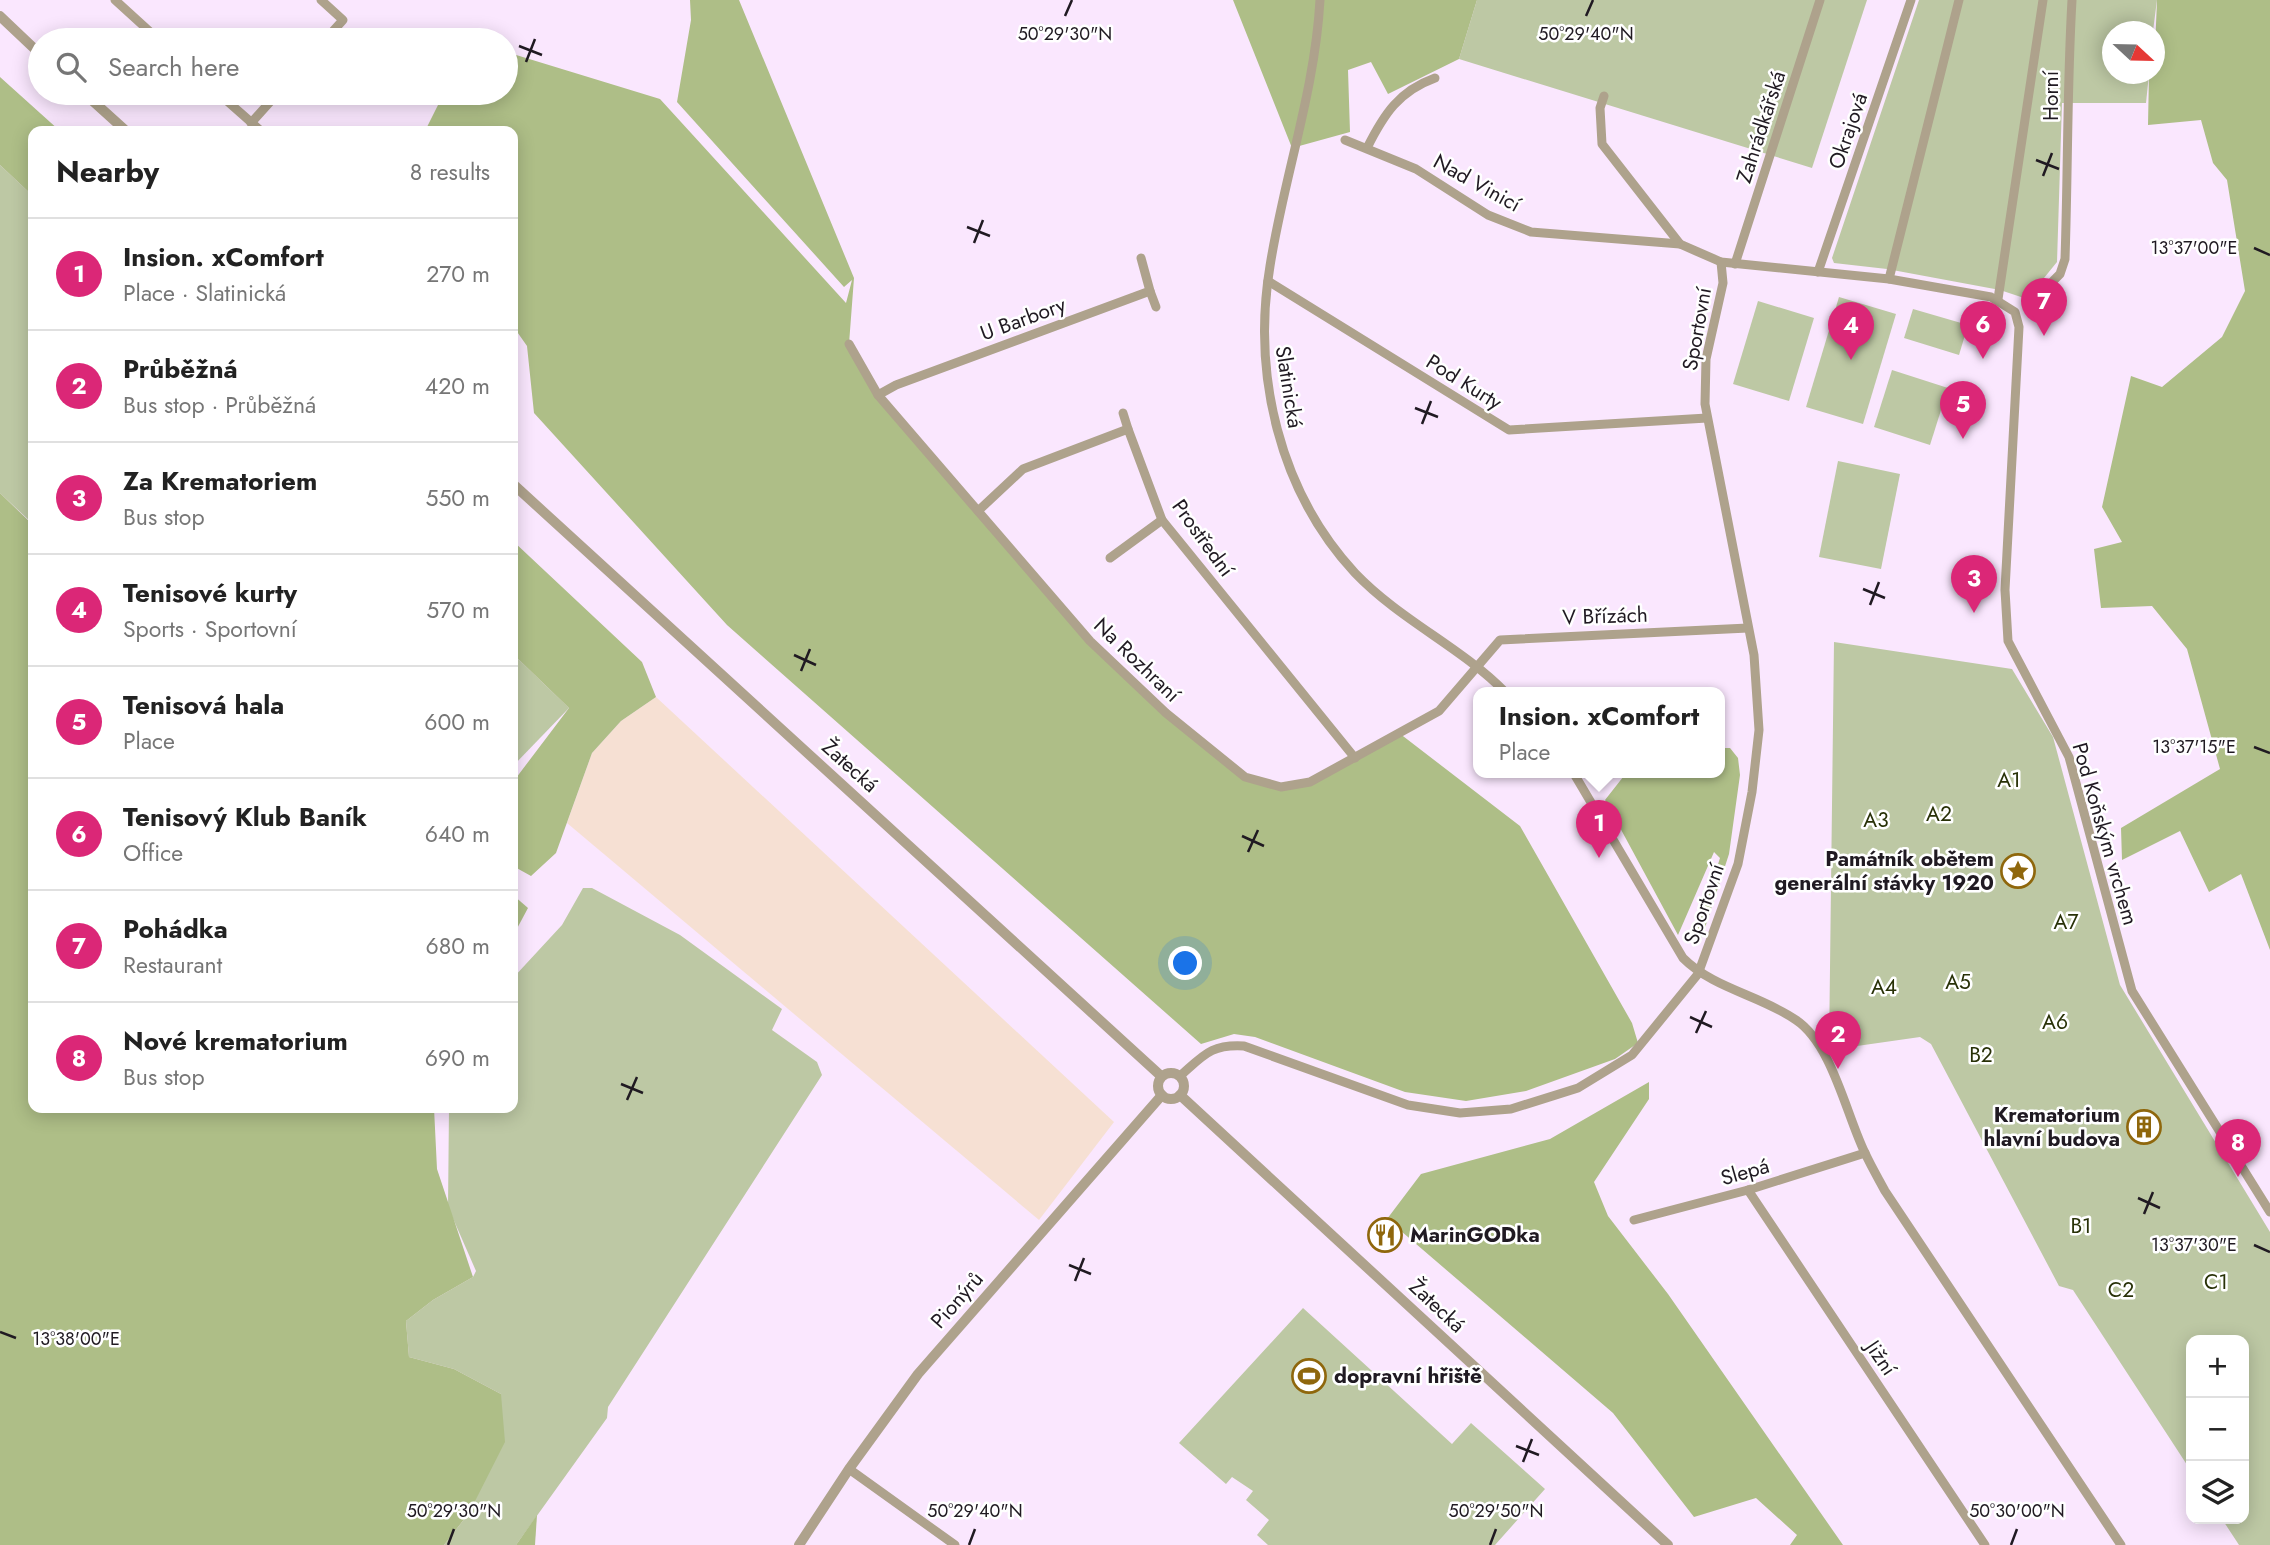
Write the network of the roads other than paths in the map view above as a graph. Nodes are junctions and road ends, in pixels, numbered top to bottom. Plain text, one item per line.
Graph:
1 (115, 0) edge
2 (321, 0) edge
3 (1320, 0) edge
4 (1820, 0) edge
5 (1911, 0) edge
6 (1959, 0) edge
7 (2043, 0) edge
8 (2072, 0) edge
9 (0, 16) edge
10 (146, 28) edge
11 (336, 28) edge
12 (28, 43) edge
13 (1435, 78) dead end
14 (1604, 96) dead end
15 (97, 105) edge
16 (231, 105) edge
17 (267, 105) edge
18 (251, 123) junction
19 (120, 126) edge
20 (255, 126) edge
21 (1345, 140) dead end
22 (1367, 148) junction
23 (1680, 244) junction
24 (1141, 258) dead end
25 (1721, 262) junction
26 (1735, 264) junction
27 (1818, 272) junction
28 (1889, 279) junction
29 (1268, 281) junction
30 (1150, 291) junction
31 (1998, 299) junction
32 (2029, 305) dead end
33 (1156, 307) dead end
34 (2015, 312) joint
35 (849, 344) dead end
36 (878, 395) junction
37 (1123, 413) dead end
38 (1707, 418) junction
39 (1128, 429) junction
40 (518, 489) edge
41 (978, 511) junction
42 (1162, 520) junction
43 (1110, 558) dead end
44 (1748, 628) junction
45 (1476, 667) junction
46 (1499, 687) edge
47 (1355, 758) junction
48 (1577, 778) edge
49 (1698, 974) junction
50 (1161, 1076) junction
51 (1180, 1076) junction
52 (1180, 1094) junction
53 (1162, 1095) junction
54 (1865, 1153) junction
55 (1748, 1190) junction
56 (2270, 1212) edge
57 (1634, 1220) dead end
58 (849, 1469) junction
59 (799, 1545) edge
60 (955, 1545) edge
61 (1668, 1545) edge
62 (1985, 1545) edge
63 (2120, 1545) edge

1 - 10 street
2 - 11 street
3 - 29 street, Slatinická
4 - 26 street, Zahrádkářská
5 - 27 street, Okrajová
6 - 28 street
7 - 31 street
8 - 32 street, Horní
9 - 12 street
13 - 22 street
14 - 23 street, Sportovní
15 - 19 street
16 - 18 street
17 - 18 street
18 - 20 street
21 - 22 street, Nad Vinicí
22 - 23 street, Nad Vinicí
23 - 25 street, Sportovní
24 - 30 street
25 - 26 street, Sportovní
25 - 38 street, Sportovní
26 - 27 street, Sportovní
27 - 28 street, Sportovní
28 - 31 street, Sportovní
29 - 38 street, Pod Kurty
29 - 45 street, Slatinická
30 - 33 street
30 - 36 street, U Barbory
31 - 34 street, Sportovní
34 - 56 street, Pod Koňským vrchem
35 - 36 street, Na Rozhraní
36 - 41 street, Na Rozhraní
37 - 39 street, Prostřední
38 - 44 street, Sportovní
39 - 41 street
39 - 42 street, Prostřední
40 - 50 street, Žatecká
41 - 47 street, Na Rozhraní
42 - 43 street
42 - 47 street, Prostřední
44 - 45 street, V Břízách
44 - 49 street, Sportovní
45 - 46 street, Slatinická
45 - 47 street, Na Rozhraní
48 - 49 street
49 - 51 street, Sportovní
49 - 54 street
50 - 51 street
50 - 53 street
51 - 52 street
52 - 53 street
52 - 61 street, Žatecká
53 - 58 street, Pionýrů
54 - 55 street, Slepá
54 - 63 street
55 - 57 street, Slepá
55 - 62 street, Jižní
58 - 59 street, Pionýrů
58 - 60 street

